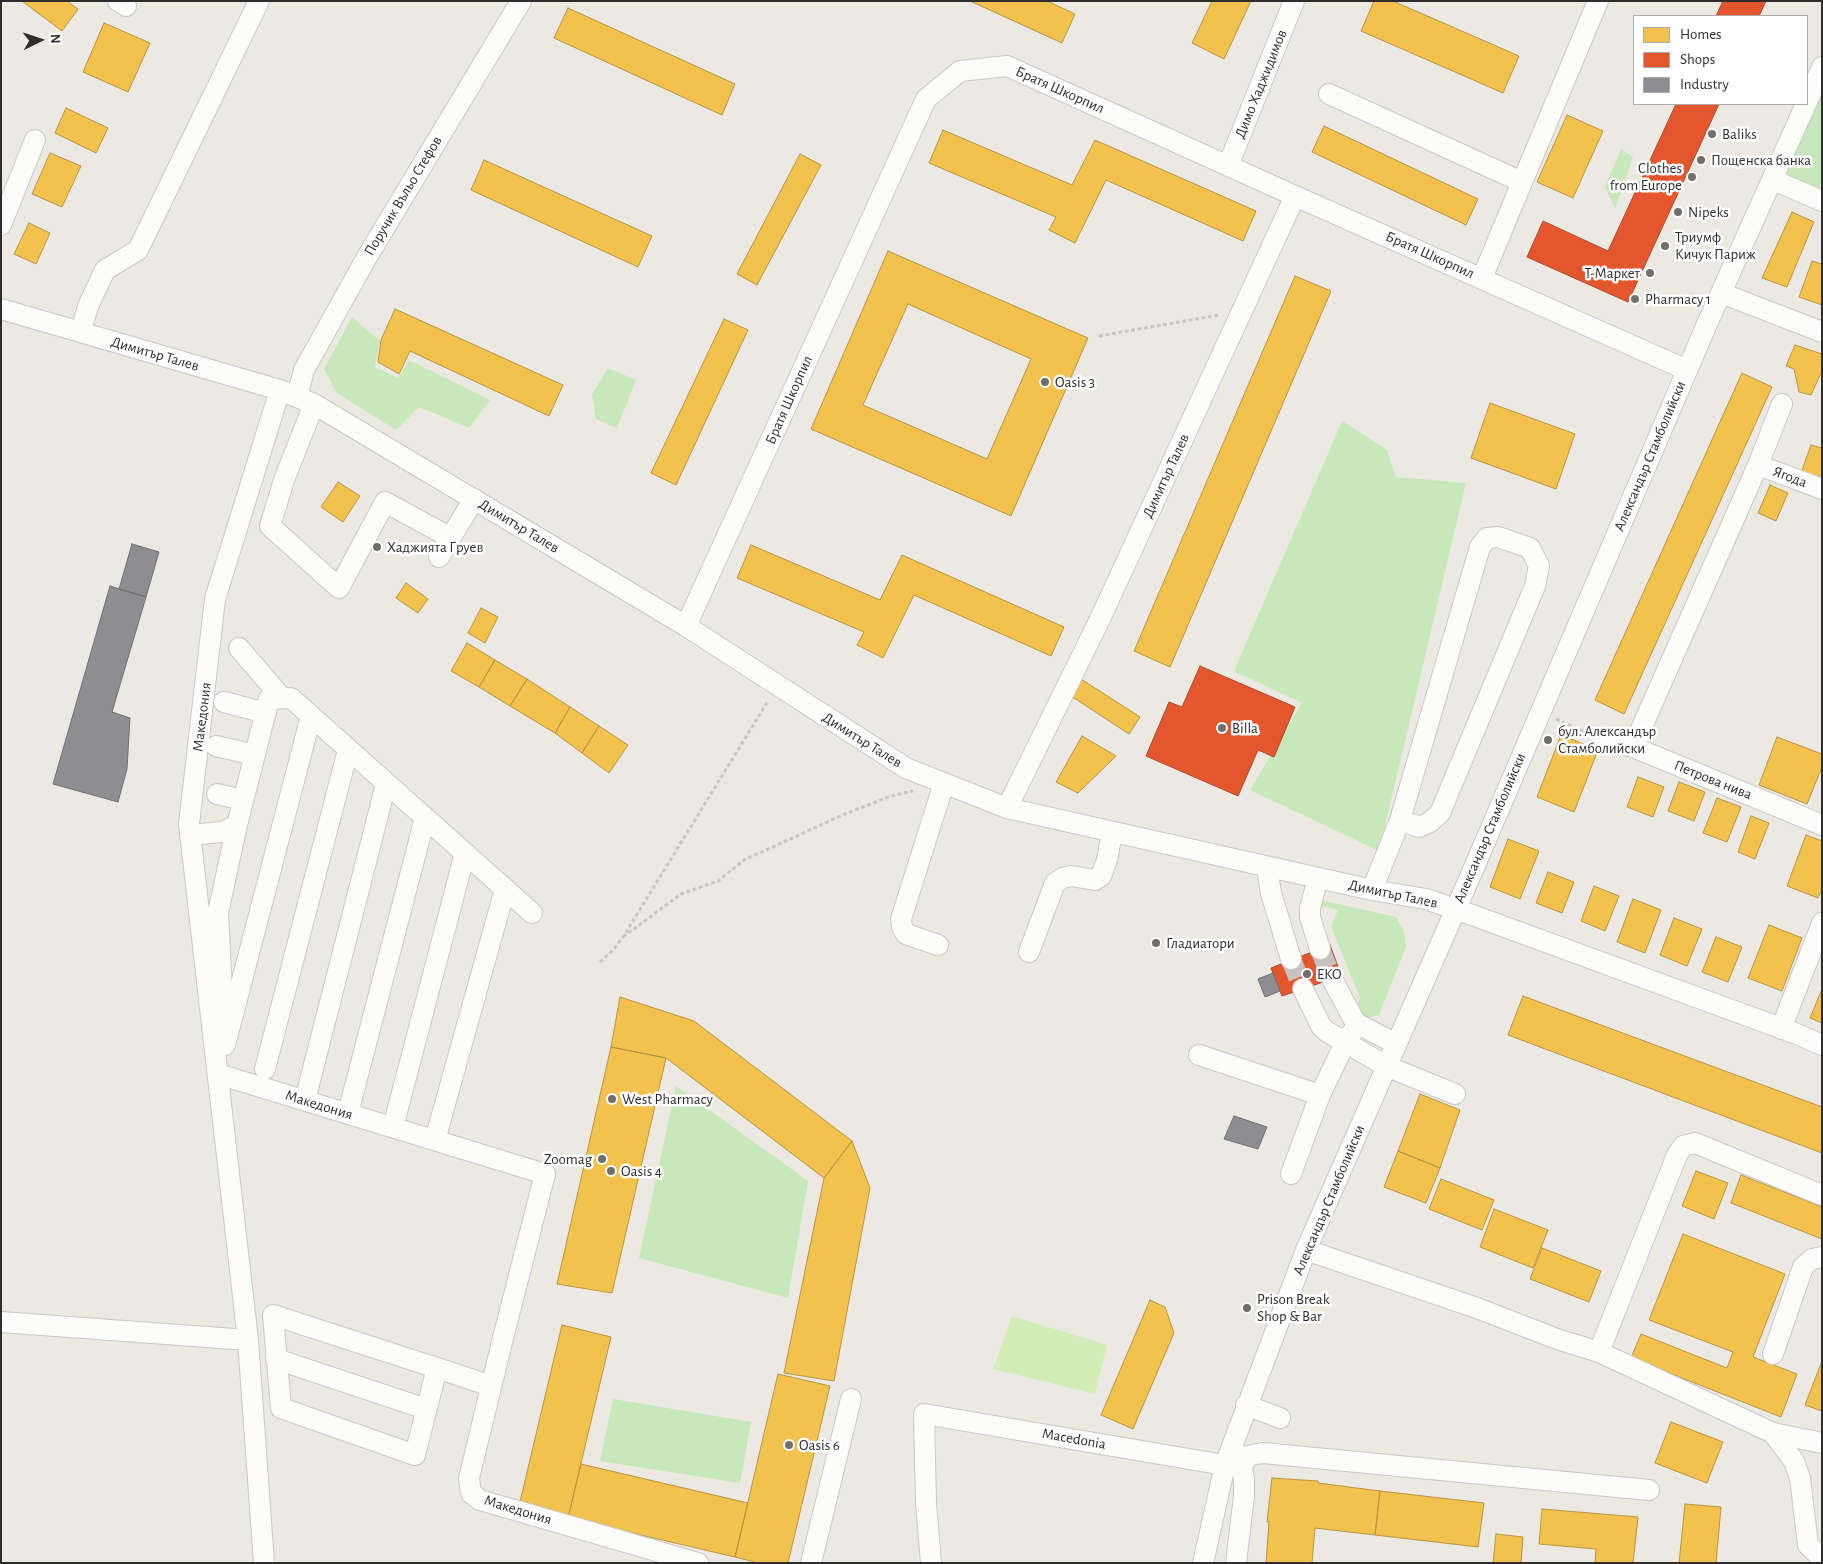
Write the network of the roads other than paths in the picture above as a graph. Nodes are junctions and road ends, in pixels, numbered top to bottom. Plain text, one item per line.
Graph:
1 (259, 1) edge
2 (521, 1) edge
3 (1294, 1) edge
4 (1598, 1) edge
5 (1822, 67) edge
6 (1329, 94) dead end
7 (1808, 98) edge
8 (1805, 105) edge
9 (35, 140) dead end
10 (1228, 166) junction
11 (1773, 180) junction
12 (1522, 182) junction
13 (1295, 196) junction
14 (1822, 201) edge
15 (1, 225) edge
16 (1482, 278) junction
17 (1721, 293) junction
18 (1, 309) edge
19 (80, 332) junction
20 (1822, 332) edge
21 (1687, 370) junction
22 (297, 397) junction
23 (1782, 404) dead end
24 (1758, 465) junction
25 (1822, 489) edge
26 (474, 499) junction
27 (451, 538) junction
28 (439, 558) dead end
29 (686, 626) junction
30 (239, 648) dead end
31 (282, 698) junction
32 (224, 702) dead end
33 (266, 713) junction
34 (311, 716) junction
35 (1603, 740) road end
36 (216, 746) dead end
37 (1633, 747) junction
38 (348, 750) junction
39 (255, 755) junction
40 (944, 783) junction
41 (386, 784) junction
42 (217, 794) dead end
43 (243, 800) junction
44 (1007, 808) junction
45 (426, 818) junction
46 (1400, 820) junction
47 (237, 825) junction
48 (1822, 825) edge
49 (1112, 832) junction
50 (190, 835) junction
51 (464, 853) junction
52 (1267, 866) junction
53 (1318, 878) junction
54 (505, 889) junction
55 (1372, 890) junction
56 (1455, 909) junction
57 (532, 913) dead end
58 (1822, 923) edge
59 (938, 945) dead end
60 (1320, 949) tunnel mouth
61 (1029, 952) dead end
62 (1291, 959) tunnel mouth
63 (1332, 979) tunnel mouth
64 (1303, 989) tunnel mouth
65 (1358, 1024) junction
66 (1780, 1029) junction
67 (1346, 1043) junction
68 (1396, 1044) junction
69 (1822, 1046) edge
70 (1199, 1055) dead end
71 (1386, 1066) junction
72 (265, 1069) dead end
73 (218, 1074) junction
74 (1455, 1094) dead end
75 (1320, 1095) junction
76 (305, 1100) junction
77 (348, 1114) junction
78 (393, 1127) junction
79 (435, 1140) junction
80 (1291, 1174) dead end
81 (1822, 1195) edge
82 (1306, 1250) junction
83 (1822, 1257) edge
84 (1, 1322) edge
85 (248, 1340) junction
86 (1598, 1352) junction
87 (1773, 1354) dead end
88 (276, 1359) junction
89 (437, 1368) junction
90 (491, 1386) junction
91 (851, 1399) dead end
92 (1246, 1405) junction
93 (426, 1409) junction
94 (1280, 1418) dead end
95 (1773, 1434) junction
96 (1822, 1443) edge
97 (1233, 1466) junction
98 (1649, 1490) dead end
99 (1822, 1558) edge
100 (264, 1563) edge
101 (698, 1563) edge
102 (811, 1563) edge
103 (930, 1563) edge
104 (1204, 1563) edge
105 (1236, 1563) edge

1 - 19 street
2 - 22 street, Поручик Въльо Стефов
3 - 10 street, Димо Хаджидимов
4 - 12 street, Братя Шкорпил
5 - 7 street, Александър Стамболийски
6 - 12 street
8 - 11 street, Александър Стамболийски
9 - 15 street
10 - 13 street, Братя Шкорпил
10 - 29 street, Братя Шкорпил
11 - 14 street
11 - 17 street, Александър Стамболийски
12 - 16 street, Братя Шкорпил
13 - 16 street, Братя Шкорпил
13 - 44 street, Димитър Талев
16 - 21 street
17 - 20 street
17 - 21 street, Александър Стамболийски
18 - 19 street, Димитър Талев
19 - 22 street, Димитър Талев
21 - 56 street, Александър Стамболийски
22 - 26 street, Димитър Талев
22 - 27 street
22 - 50 street, Македония
23 - 24 street
24 - 25 street, Ягода
24 - 37 street
26 - 27 street
26 - 29 street, Димитър Талев
27 - 28 street
29 - 40 street, Димитър Талев
30 - 31 street
31 - 33 street
31 - 34 street
32 - 33 street
33 - 39 street
34 - 38 street
34 - 47 street
35 - 37 street, Петрова нива
36 - 39 street
37 - 48 street, Петрова нива
38 - 41 street
38 - 72 street
39 - 43 street
40 - 44 street, Димитър Талев
40 - 59 street
41 - 45 street
41 - 76 street
42 - 43 street
43 - 47 street
44 - 49 street, Димитър Талев
45 - 51 street
45 - 77 street
46 - 46 street
46 - 55 street
47 - 50 street
49 - 52 street, Димитър Талев
49 - 61 street
50 - 73 street, Македония
51 - 54 street
51 - 78 street
52 - 53 street, Димитър Талев
52 - 62 street
53 - 55 street, Димитър Талев
53 - 60 street
54 - 57 street
54 - 79 street
55 - 56 street, Димитър Талев
56 - 66 street, Димитър Талев
56 - 68 street, Александър Стамболийски
58 - 66 street
63 - 65 street
64 - 67 street
65 - 67 street
65 - 68 street
66 - 69 street, Димитър Талев
67 - 71 street
67 - 75 street
68 - 71 street, Александър Стамболийски
70 - 75 street
71 - 74 street
71 - 82 street, Александър Стамболийски
73 - 76 street, Македония
73 - 85 street
75 - 80 street
76 - 77 street, Македония
77 - 78 street, Македония
78 - 79 street, Македония
79 - 90 street, Македония
81 - 86 street
82 - 86 street
82 - 92 street, Александър Стамболийски
83 - 87 street
84 - 85 street
85 - 100 street
86 - 95 street
88 - 89 street
88 - 93 street
88 - 93 street
89 - 90 street
89 - 93 street
90 - 101 street, Македония
91 - 102 street
92 - 94 street
92 - 97 street, Александър Стамболийски
95 - 96 street
95 - 99 street
97 - 98 street
97 - 103 street, Macedonia
97 - 104 street, Александър Стамболийски
97 - 105 street

